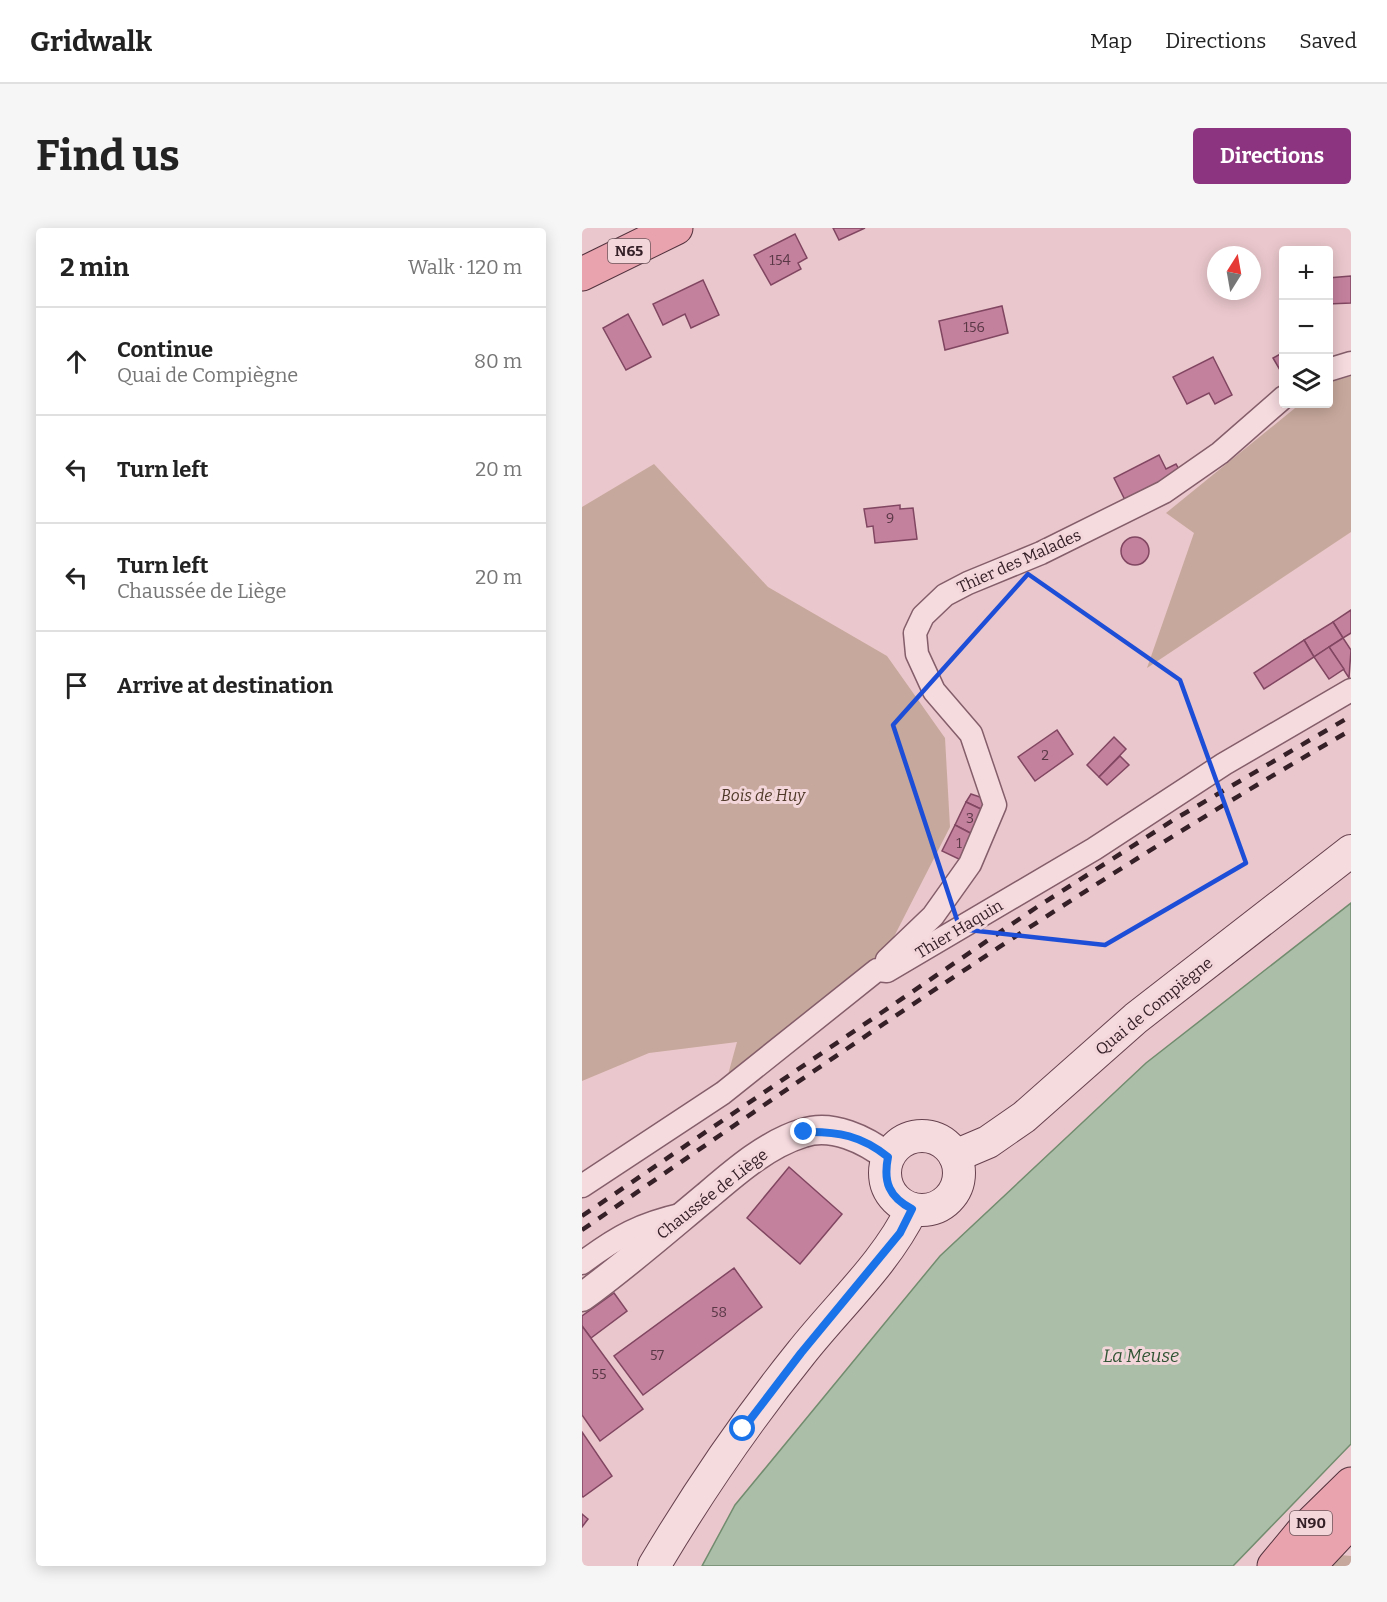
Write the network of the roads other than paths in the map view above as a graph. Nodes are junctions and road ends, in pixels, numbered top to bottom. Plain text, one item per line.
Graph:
1 (676, 228) edge
2 (582, 274) edge
3 (1351, 363) edge
4 (1333, 369) edge
5 (1279, 401) edge
6 (1351, 690) edge
7 (1351, 851) edge
8 (878, 970) junction
9 (955, 1156) junction
10 (888, 1157) junction
11 (582, 1186) edge
12 (912, 1209) junction
13 (684, 1214) junction
14 (582, 1263) edge
15 (582, 1297) edge
16 (1351, 1484) edge
17 (1351, 1521) edge
18 (654, 1566) edge
19 (1274, 1566) edge
20 (1309, 1566) edge

1 - 2 main road, N65
3 - 4 street
5 - 8 street, Thier des Malades
6 - 8 street, Thier Haquin
7 - 9 main road, Quai de Compiègne
8 - 11 street, Thier Haquin
9 - 10 main road
9 - 12 main road
10 - 12 main road
10 - 13 street, Chaussée de Liège
12 - 18 main road
13 - 14 street
13 - 15 street, Chaussée de Liège
16 - 19 main road, N90
17 - 20 main road, N90

